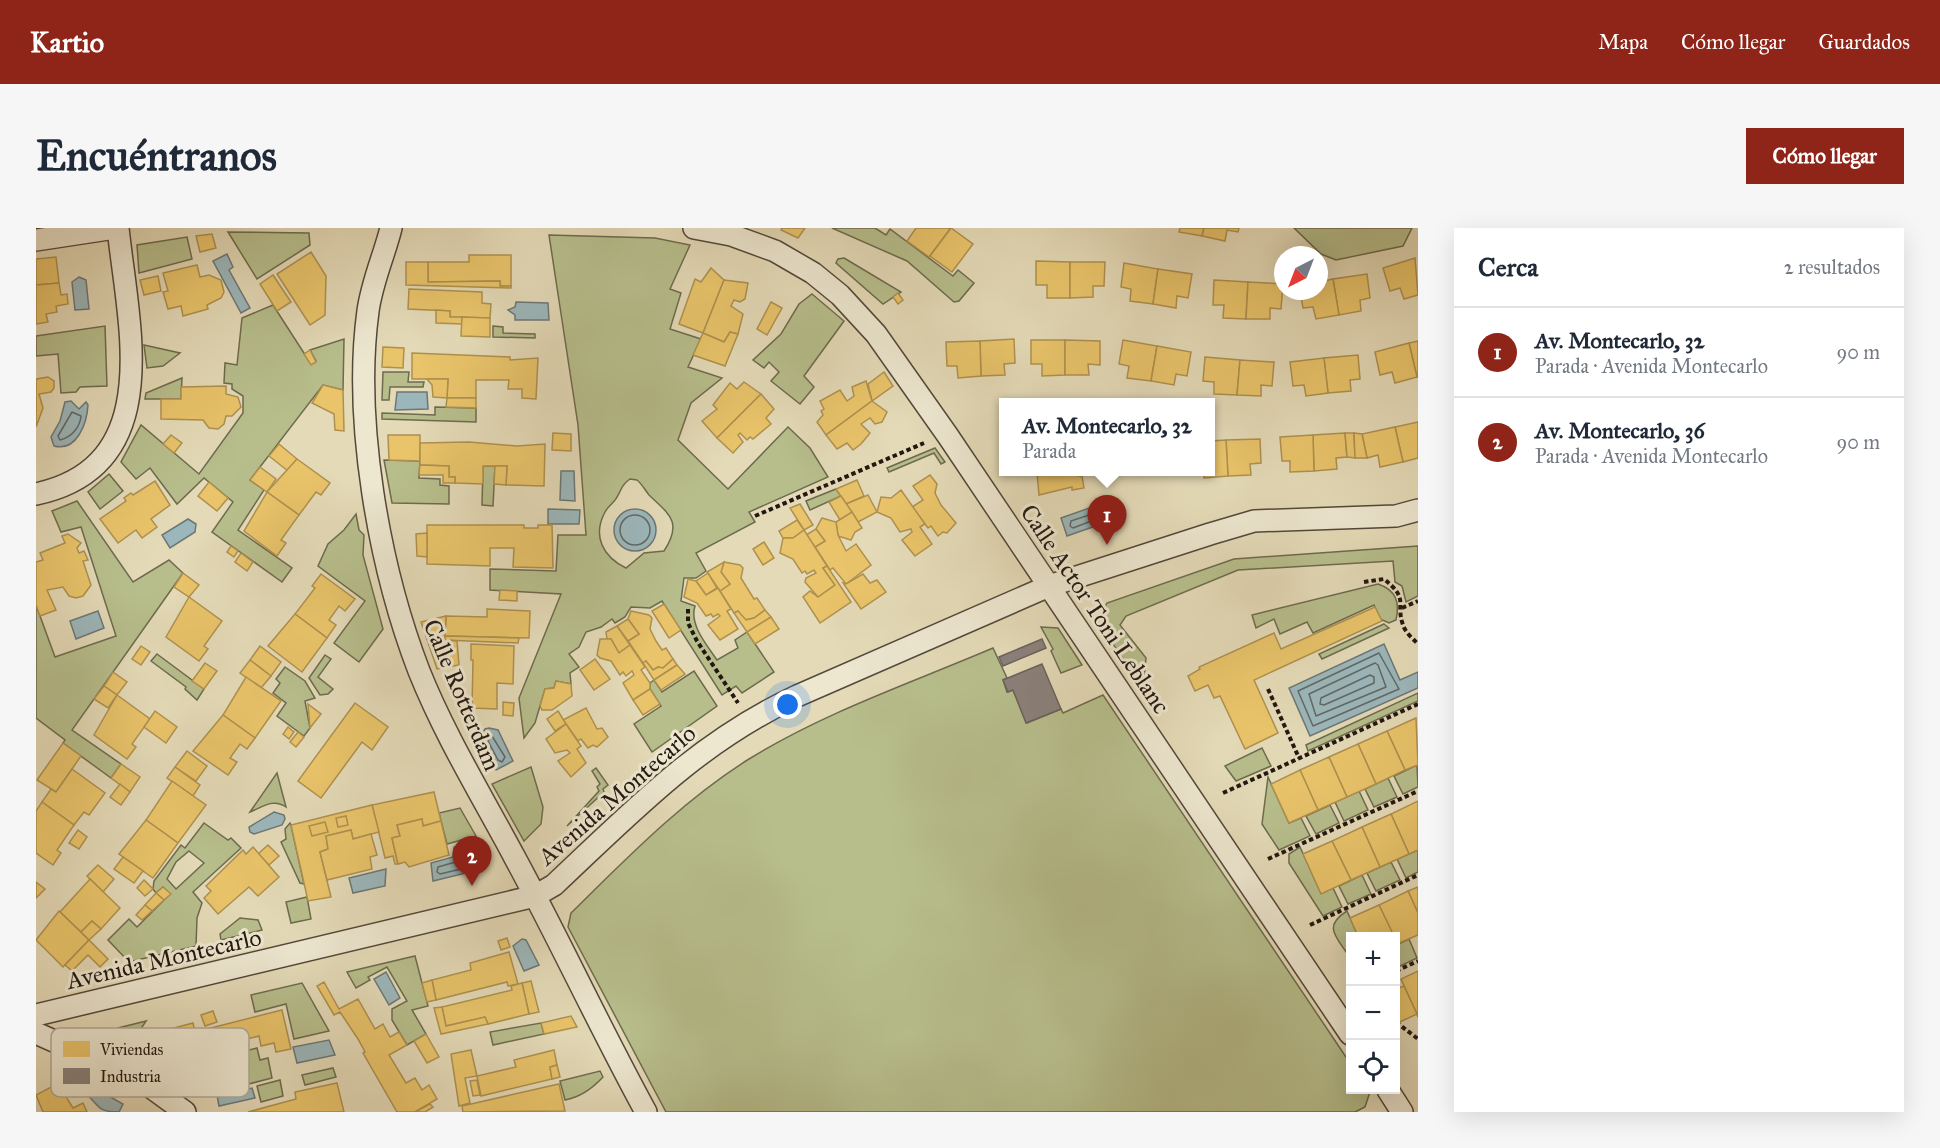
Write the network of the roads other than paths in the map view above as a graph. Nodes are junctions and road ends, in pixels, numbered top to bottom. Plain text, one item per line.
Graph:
1 (116, 228) edge
2 (391, 228) edge
3 (694, 228) edge
4 (36, 240) edge
5 (36, 494) edge
6 (1418, 510) edge
7 (1049, 586) junction
8 (535, 896) junction
9 (36, 1015) edge
10 (1346, 1028) edge
11 (36, 1033) edge
12 (51, 1040) edge
13 (1391, 1094) edge
14 (164, 1097) edge
15 (1418, 1106) edge
16 (185, 1112) edge
17 (646, 1112) edge
18 (1404, 1112) edge

1 - 4 street
1 - 5 street
2 - 8 street, Calle Rotterdam
3 - 7 street, Calle Actor Toni Leblanc
6 - 7 street, Avenida Montecarlo
7 - 8 street, Avenida Montecarlo
7 - 10 street, Calle Actor Toni Leblanc
8 - 9 street, Avenida Montecarlo
8 - 17 street, Calle Rotterdam
11 - 12 street
13 - 18 street
14 - 16 street
15 - 18 street

